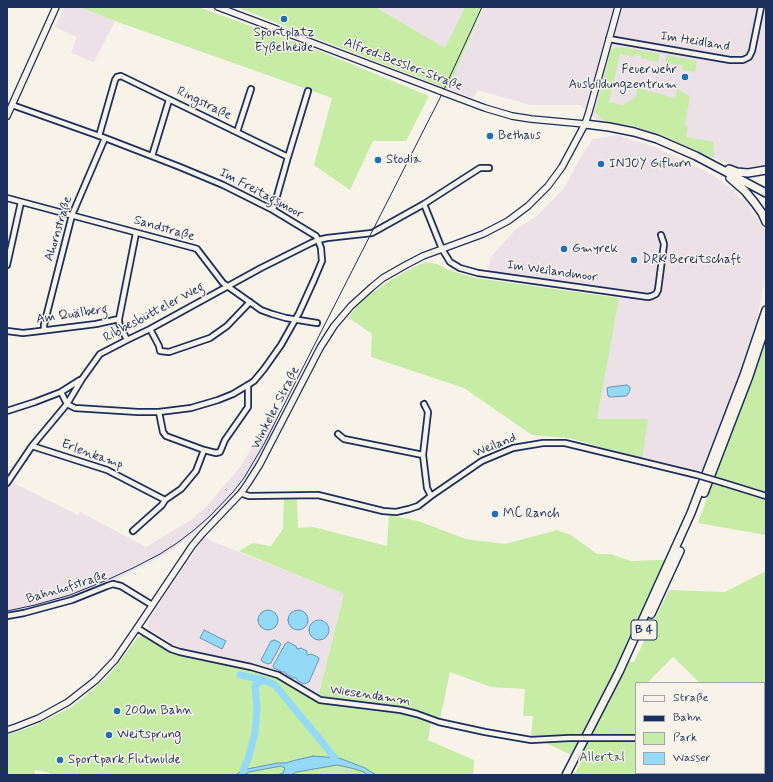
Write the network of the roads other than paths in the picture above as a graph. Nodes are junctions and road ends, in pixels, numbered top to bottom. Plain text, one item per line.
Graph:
1 (56, 7) edge
2 (218, 7) edge
3 (618, 7) edge
4 (761, 7) edge
5 (609, 39) junction
6 (251, 89) dead end
7 (308, 91) dead end
8 (169, 100) junction
9 (12, 105) junction
10 (7, 116) edge
11 (585, 124) junction
12 (237, 132) junction
13 (99, 136) junction
14 (105, 138) junction
15 (152, 156) junction
16 (288, 157) junction
17 (708, 162) junction
18 (489, 168) dead end
19 (766, 170) edge
20 (766, 193) edge
21 (7, 198) edge
22 (21, 202) junction
23 (424, 204) junction
24 (273, 210) junction
25 (72, 215) junction
26 (766, 222) edge
27 (136, 233) junction
28 (661, 235) dead end
29 (318, 240) junction
30 (442, 249) junction
31 (7, 266) edge
32 (228, 286) junction
33 (250, 302) junction
34 (766, 310) edge
35 (295, 319) junction
36 (119, 320) junction
37 (317, 323) dead end
38 (766, 325) edge
39 (150, 329) junction
40 (44, 330) junction
41 (7, 331) edge
42 (127, 340) junction
43 (82, 380) junction
44 (248, 385) junction
45 (61, 392) junction
46 (67, 404) junction
47 (424, 404) dead end
48 (7, 411) edge
49 (160, 412) junction
50 (338, 434) dead end
51 (32, 446) junction
52 (204, 450) junction
53 (423, 455) junction
54 (7, 483) edge
55 (241, 492) junction
56 (431, 496) junction
57 (766, 496) edge
58 (165, 500) junction
59 (133, 531) dead end
60 (152, 605) junction
61 (7, 616) edge
62 (137, 628) junction
63 (7, 730) edge
64 (635, 738) edge
65 (566, 775) edge
66 (570, 775) edge

1 - 9 street
2 - 11 street, Alfred-Bessler-Straße
3 - 5 street
4 - 5 street, Im Heidland
5 - 11 street
6 - 12 street
7 - 16 street
8 - 12 street, Ringstraße
8 - 13 street, Ringstraße
8 - 15 street
9 - 10 street
9 - 13 street, Im Freitagsmoor
11 - 17 highway
11 - 30 street, Winkeler Straße
12 - 16 street, Ringstraße
13 - 14 street, Im Freitagsmoor
14 - 15 street, Im Freitagsmoor
14 - 25 street, Ahornstraße
15 - 24 street, Im Freitagsmoor
16 - 24 street
17 - 19 highway
17 - 20 highway
17 - 26 highway
18 - 23 street
21 - 22 street, Sandstraße
22 - 25 street, Sandstraße
22 - 31 street
23 - 29 street
23 - 30 street, Im Weilandmoor
24 - 29 street, Im Freitagsmoor
25 - 27 street, Sandstraße
25 - 40 street, Ahornstraße
27 - 32 street, Sandstraße
27 - 36 street
28 - 30 street, Im Weilandmoor
29 - 32 street, Ribbesbütteler Weg
29 - 35 street
30 - 55 street, Winkeler Straße
32 - 33 street, Sandstraße
32 - 39 street, Ribbesbütteler Weg
33 - 35 street, Sandstraße
33 - 39 street
34 - 65 highway, B 4
35 - 37 street, Sandstraße
35 - 44 street
36 - 40 street, Am Quälberg
36 - 42 street, Am Quälberg
38 - 66 highway, B 4
39 - 42 street, Ribbesbütteler Weg
40 - 41 street, Am Quälberg
42 - 43 street, Ribbesbütteler Weg
43 - 45 street
43 - 46 street, Ribbesbütteler Weg
44 - 49 street
44 - 52 street
45 - 46 street
45 - 48 street
46 - 49 street
46 - 51 street, Ribbesbütteler Weg
47 - 53 street
49 - 52 street
50 - 53 street
51 - 54 street, Ribbesbütteler Weg
51 - 58 street, Erlenkamp
52 - 58 street
53 - 56 street
55 - 56 street, Weiland
55 - 60 street, Winkeler Straße
56 - 57 street, Weiland, bridge
58 - 59 street
60 - 61 street, Bahnhofstraße
60 - 62 street, Winkeler Straße
62 - 63 street, Winkeler Straße
62 - 64 street, Wiesendamm, bridge

